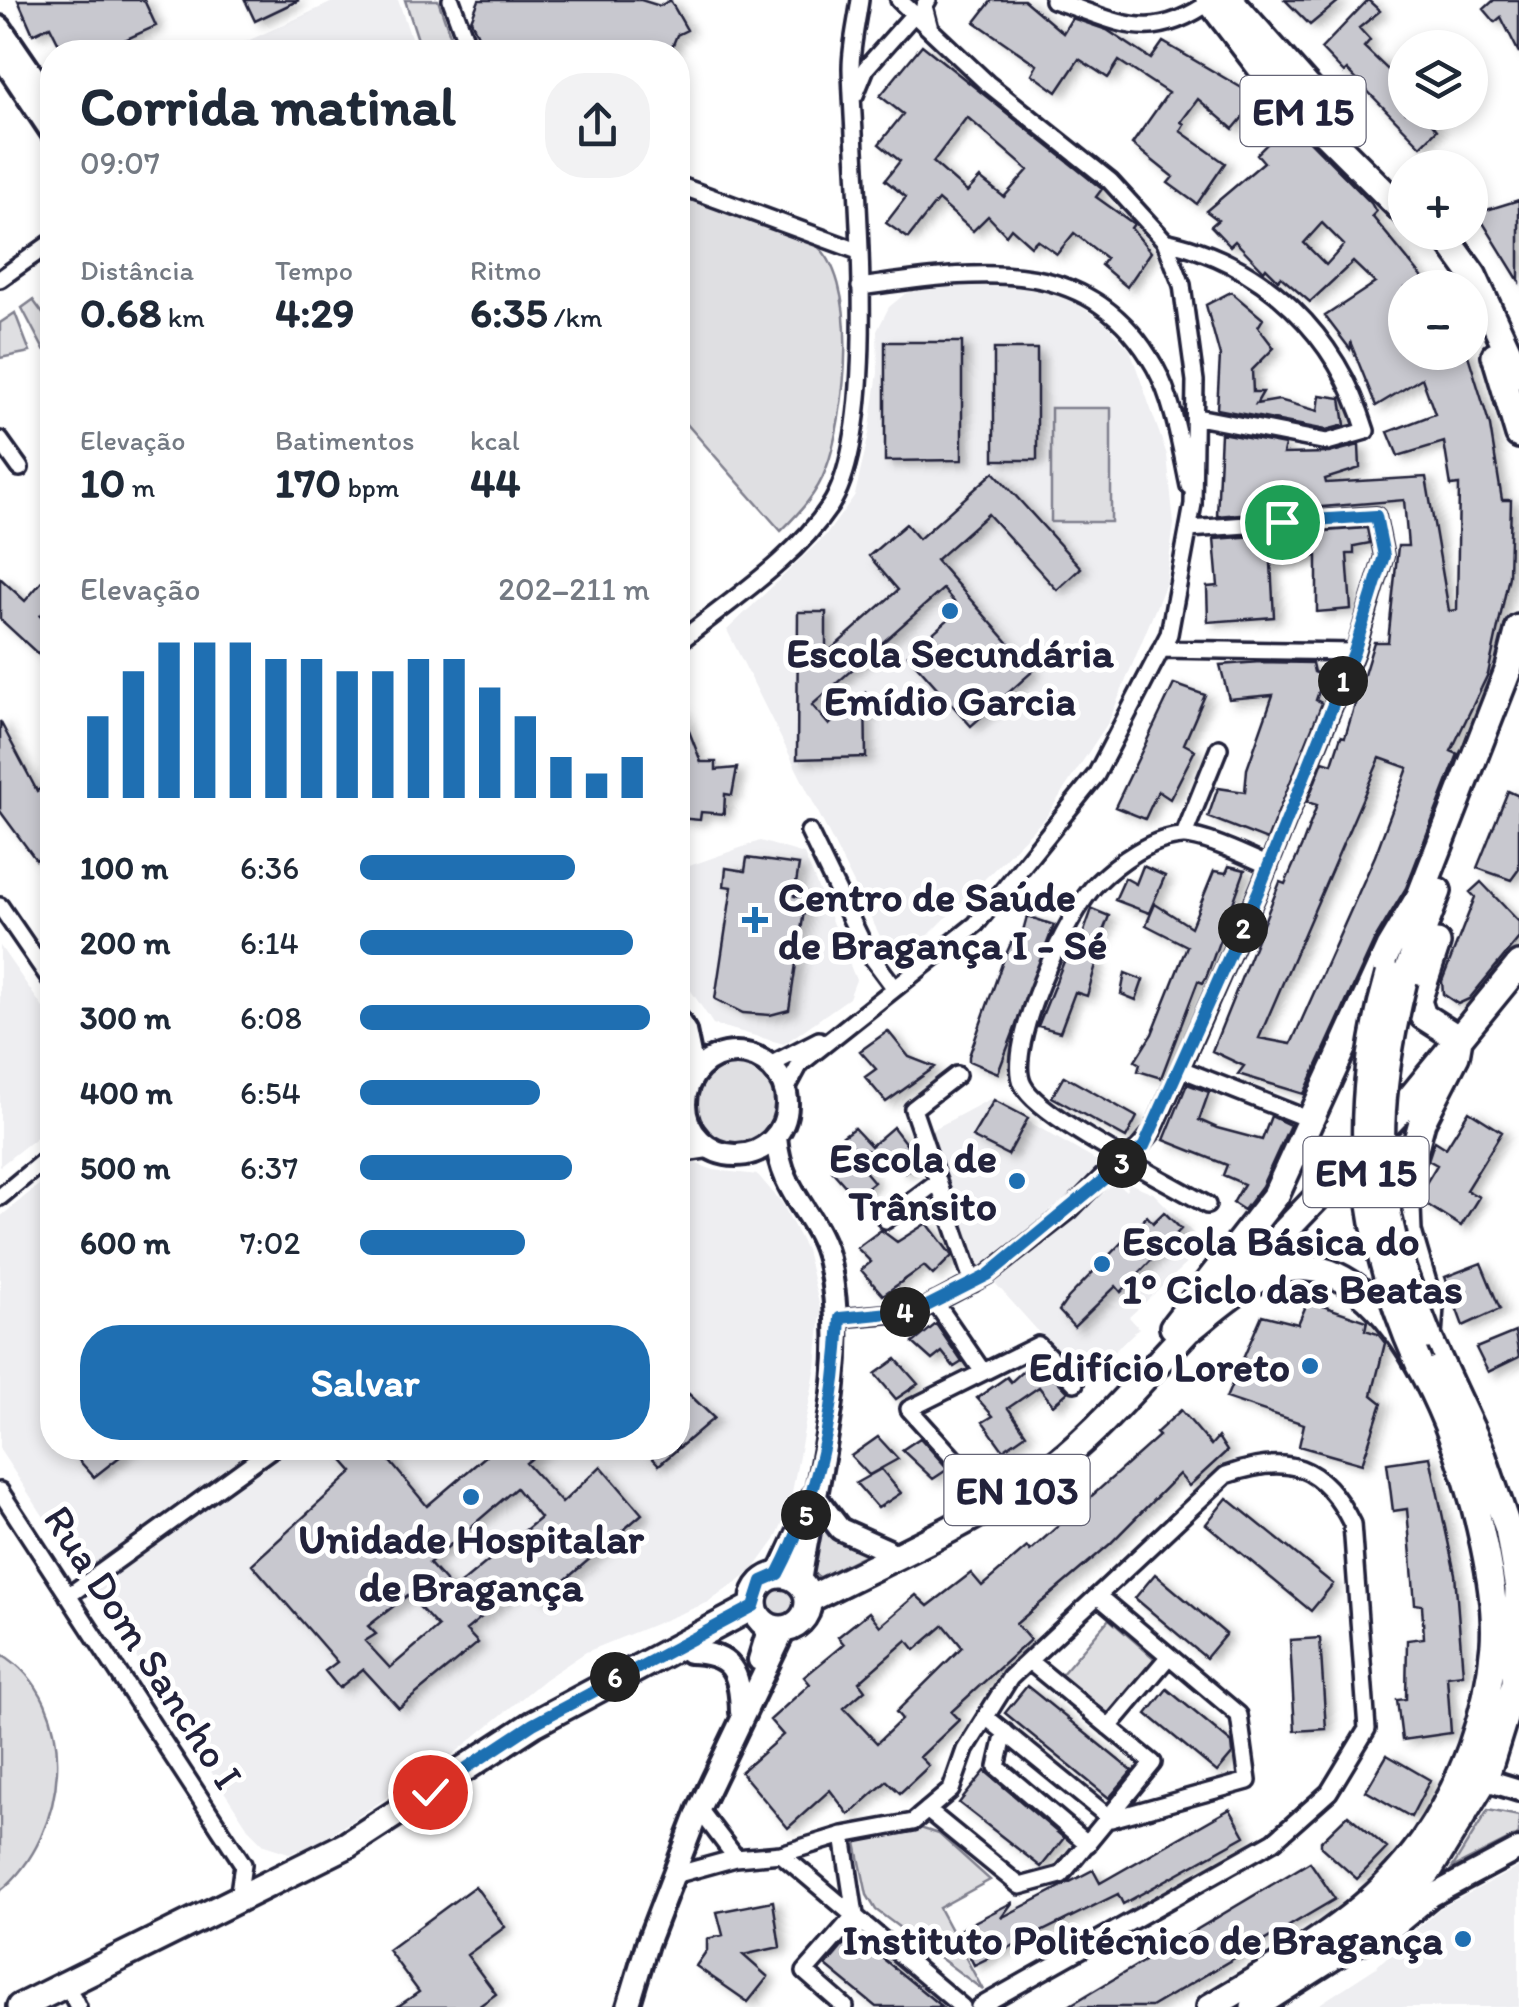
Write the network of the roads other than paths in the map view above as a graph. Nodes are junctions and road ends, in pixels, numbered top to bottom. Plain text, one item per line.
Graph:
1 (451, 0) edge
2 (860, 0) edge
3 (899, 0) edge
4 (928, 0) edge
5 (1054, 0) edge
6 (1215, 0) edge
7 (914, 14) junction
8 (0, 27) edge
9 (930, 29) junction
10 (466, 40) edge
11 (0, 55) edge
12 (8, 75) edge
13 (40, 86) edge
14 (854, 99) junction
15 (40, 117) edge
16 (1388, 174) edge
17 (690, 189) edge
18 (1388, 195) edge
19 (1165, 241) junction
20 (1455, 250) edge
21 (40, 251) edge
22 (858, 251) junction
23 (0, 279) edge
24 (860, 287) junction
25 (1488, 341) edge
26 (1519, 375) edge
27 (1197, 417) junction
28 (1519, 435) edge
29 (0, 440) edge
30 (20, 468) dead end
31 (1193, 504) junction
32 (1189, 529) junction
33 (1519, 628) edge
34 (690, 633) edge
35 (1162, 649) junction
36 (1354, 652) junction
37 (1519, 683) edge
38 (1219, 748) dead end
39 (809, 832) dead end
40 (1184, 835) junction
41 (1269, 866) junction
42 (1444, 876) junction
43 (1420, 896) junction
44 (0, 906) edge
45 (40, 964) edge
46 (1519, 966) edge
47 (1396, 977) junction
48 (894, 988) junction
49 (840, 1029) junction
50 (690, 1031) edge
51 (1459, 1039) junction
52 (726, 1054) junction
53 (690, 1059) edge
54 (770, 1065) junction
55 (1181, 1069) junction
56 (694, 1074) junction
57 (957, 1074) dead end
58 (690, 1084) edge
59 (786, 1090) junction
60 (1313, 1121) junction
61 (690, 1135) edge
62 (776, 1137) junction
63 (711, 1149) junction
64 (690, 1152) edge
65 (740, 1156) junction
66 (1130, 1159) junction
67 (40, 1164) edge
68 (938, 1181) junction
69 (784, 1184) junction
70 (0, 1197) edge
71 (1207, 1205) dead end
72 (886, 1220) dead end
73 (973, 1282) junction
74 (935, 1302) junction
75 (840, 1318) junction
76 (1190, 1329) junction
77 (1428, 1336) junction
78 (1151, 1357) junction
79 (1420, 1364) junction
80 (983, 1372) junction
81 (1074, 1383) dead end
82 (256, 1460) edge
83 (956, 1461) dead end
84 (0, 1490) edge
85 (814, 1495) junction
86 (887, 1550) junction
87 (797, 1586) junction
88 (68, 1596) junction
89 (1098, 1596) junction
90 (766, 1620) junction
91 (690, 1652) junction
92 (1169, 1656) junction
93 (1029, 1660) junction
94 (986, 1717) junction
95 (741, 1719) junction
96 (1109, 1727) junction
97 (1005, 1732) junction
98 (1498, 1748) junction
99 (1485, 1779) junction
100 (1455, 1788) junction
101 (1516, 1789) edge
102 (442, 1790) junction
103 (700, 1809) junction
104 (927, 1810) junction
105 (1111, 1819) junction
106 (843, 1835) junction
107 (228, 1841) junction
108 (1088, 1844) junction
109 (1519, 1849) edge
110 (781, 1854) junction
111 (736, 1858) junction
112 (672, 1876) junction
113 (259, 1899) junction
114 (855, 1914) junction
115 (1347, 1948) junction
116 (68, 2004) edge
117 (20, 2007) edge
118 (628, 2007) edge
119 (845, 2007) edge
120 (962, 2007) edge
121 (980, 2007) edge
122 (1210, 2007) edge
123 (1254, 2007) edge

1 - 10 street
2 - 14 street
3 - 7 street
4 - 9 street
5 - 6 street
6 - 16 main road, EM 15
6 - 18 main road, EM 15
7 - 9 street
7 - 14 street
8 - 13 street
9 - 19 street
11 - 12 street
12 - 15 street
14 - 22 street
17 - 22 street
19 - 27 street
19 - 27 street
20 - 26 main road
21 - 23 street
22 - 24 street
24 - 31 street
24 - 34 street
25 - 28 main road
27 - 31 street
29 - 30 street
31 - 32 street
32 - 35 street
32 - 36 street
33 - 43 main road, EM 15
35 - 36 street
35 - 48 street
36 - 41 street
37 - 42 main road, EM 15
38 - 40 street
39 - 48 street
40 - 41 street
40 - 66 street
41 - 55 street
42 - 47 main road, EM 15
42 - 51 main road
43 - 47 main road, EM 15
43 - 60 main road
44 - 45 street
46 - 51 main road, EN 103
47 - 77 main road, EM 15, bridge
47 - 79 main road, EM 15, bridge
48 - 49 street
49 - 54 street
49 - 59 street
50 - 52 street
51 - 76 main road, EN 103
51 - 77 main road
51 - 78 main road, EN 103
52 - 54 street
52 - 56 street
53 - 56 street
54 - 59 street
55 - 60 street
55 - 66 street
56 - 58 street
57 - 68 street
59 - 62 street
60 - 78 main road
61 - 63 street
62 - 65 street
62 - 69 street
63 - 64 street
63 - 65 street
65 - 69 street
66 - 71 street
66 - 73 street
67 - 70 street
68 - 72 street
68 - 73 street
69 - 75 street
73 - 74 street
74 - 75 street
74 - 80 street
75 - 85 street
76 - 79 main road
76 - 87 main road, EN 103
77 - 98 main road, EM 15
78 - 86 main road, EN 103
79 - 100 main road, EM 15
80 - 81 street
80 - 83 street
82 - 88 street
84 - 88 street, Rua Dom Sancho I
85 - 86 street
85 - 87 street
86 - 87 main road, EN 103
87 - 90 main road, EN 103
87 - 90 main road, EN 103
88 - 107 street, Rua Dom Sancho I
89 - 92 street
89 - 93 street
89 - 121 street
90 - 91 main road, EN 103
90 - 95 street
90 - 102 main road, EN 103
91 - 95 street
91 - 102 main road, EN 103
92 - 96 street
92 - 105 street
93 - 94 street
93 - 96 street
94 - 97 street
94 - 104 street
95 - 103 street
96 - 105 street
97 - 105 street
97 - 108 street
98 - 99 main road, EM 15
98 - 101 street
99 - 100 street
99 - 101 street
99 - 115 main road, EM 15
100 - 122 main road, EM 15
102 - 113 main road, EN 103
103 - 111 street
103 - 112 street
104 - 106 street
104 - 108 street
105 - 108 street
106 - 110 street
106 - 114 street
107 - 113 street
107 - 113 street
109 - 115 street
110 - 111 street
110 - 114 street
111 - 112 street
112 - 118 street
113 - 116 main road, EN 103
113 - 117 main road, EN 103
114 - 119 street
114 - 120 street
115 - 123 main road, EM 15

